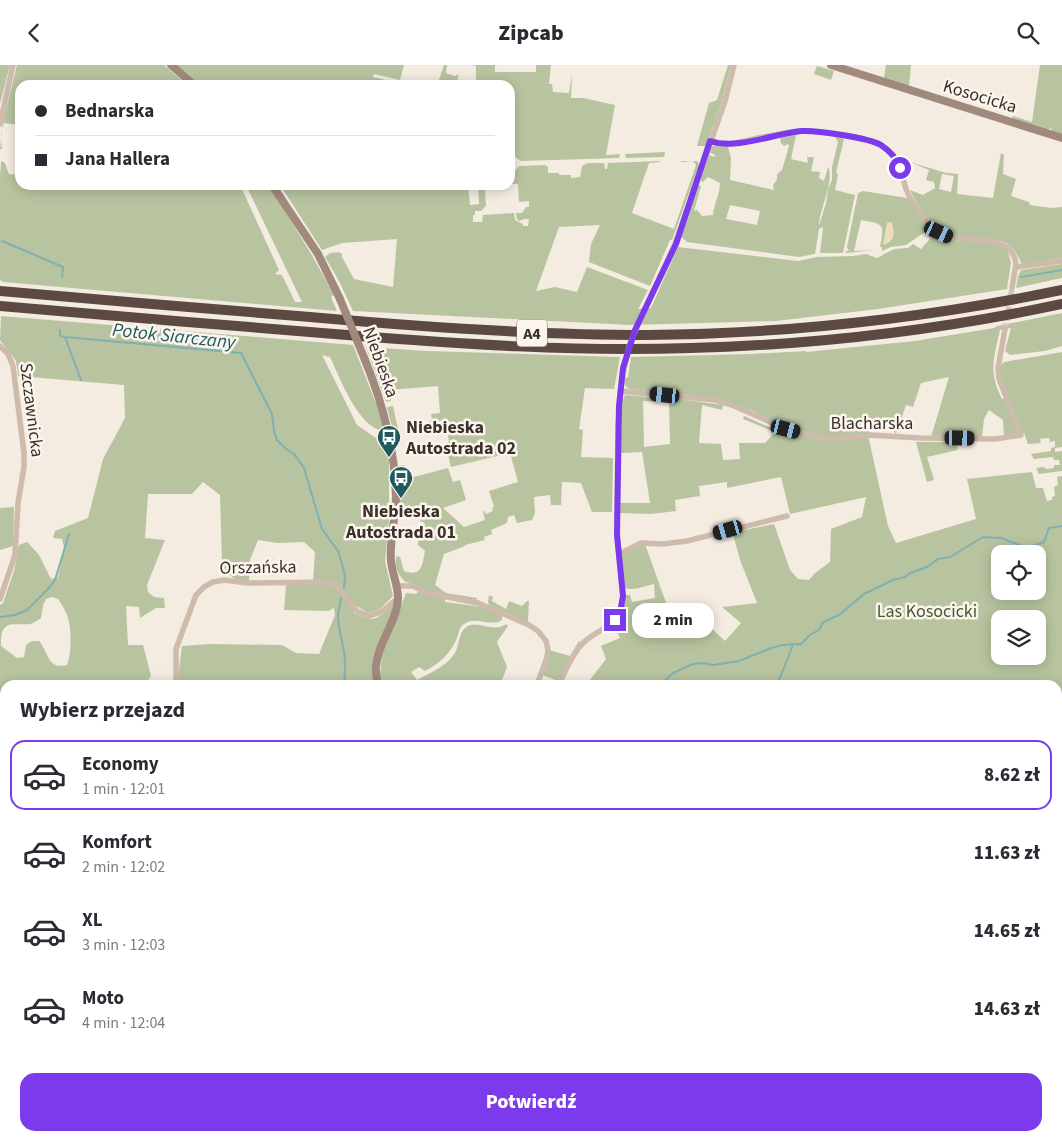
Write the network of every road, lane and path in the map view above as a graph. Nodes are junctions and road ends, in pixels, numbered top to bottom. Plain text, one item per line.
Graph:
1 (13, 65) edge
2 (170, 65) edge
3 (734, 65) edge
4 (831, 65) edge
5 (188, 80) edge
6 (0, 124) edge
7 (1062, 138) edge
8 (710, 141) junction
9 (275, 190) edge
10 (1062, 261) edge
11 (1016, 267) junction
12 (1012, 288) tunnel mouth
13 (1062, 290) edge
14 (0, 291) edge
15 (1062, 304) edge
16 (0, 306) edge
17 (1005, 329) tunnel mouth
18 (0, 346) edge
19 (620, 391) junction
20 (787, 516) dead end
21 (618, 554) junction
22 (397, 585) junction
23 (398, 598) junction
24 (0, 599) edge
25 (176, 680) edge
26 (377, 680) edge
27 (539, 680) edge
28 (561, 680) edge

1 - 6 street
2 - 5 street
3 - 8 street
4 - 7 street, Kosocicka
8 - 11 street
8 - 19 street, bridge
9 - 22 street, Niebieska, bridge
10 - 11 street
11 - 12 street
13 - 14 highway, A4
15 - 16 highway, A4
17 - 19 street, Blacharska
18 - 24 street, Szczawnicka
19 - 21 street
20 - 21 street
21 - 28 street
22 - 23 street, Niebieska
22 - 27 street
23 - 25 street, Orszańska
23 - 26 street, Niebieska

